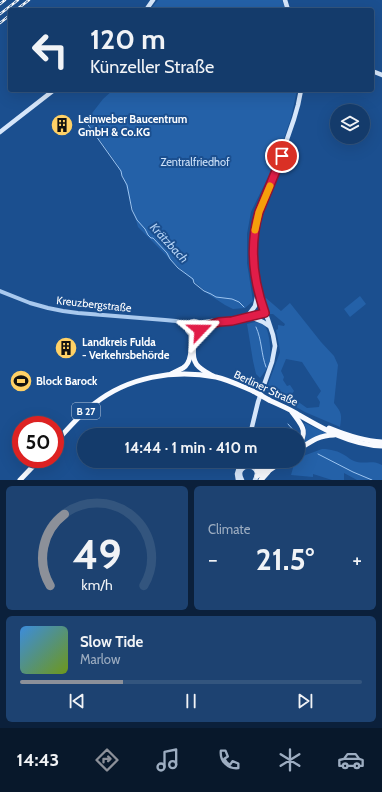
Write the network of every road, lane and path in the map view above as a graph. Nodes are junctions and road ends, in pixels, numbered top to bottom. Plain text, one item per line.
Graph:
1 (51, 92) edge
2 (301, 92) edge
3 (0, 132) edge
4 (0, 291) edge
5 (258, 293) junction
6 (265, 313) junction
7 (249, 317) junction
8 (188, 325) junction
9 (199, 325) junction
10 (271, 327) junction
11 (194, 334) junction
12 (170, 374) junction
13 (215, 377) junction
14 (290, 410) junction
15 (299, 415) junction
16 (252, 428) edge
17 (303, 428) edge
18 (64, 433) edge
19 (335, 435) junction
20 (382, 442) edge
21 (305, 445) edge
22 (382, 446) edge
23 (31, 468) edge
24 (239, 468) edge
25 (243, 468) edge
26 (272, 468) edge
27 (272, 468) edge
28 (257, 477) edge
29 (20, 480) edge
30 (238, 480) edge
31 (242, 480) edge

1 - 3 main road
2 - 5 main road
4 - 8 street, Kreuzbergstraße
5 - 6 main road
5 - 7 main road
6 - 7 main road, Kreuzbergstraße
6 - 10 main road
7 - 9 main road, Kreuzbergstraße
7 - 10 main road
8 - 9 main road, Kreuzbergstraße
8 - 11 main road
9 - 11 main road
10 - 16 main road
11 - 12 highway
11 - 13 highway
12 - 13 highway, Berliner Straße / B 27
12 - 18 highway, Berliner Straße / B 27
13 - 14 highway, Berliner Straße / B 27, bridge
14 - 15 highway, Berliner Straße / B 27
14 - 17 highway
15 - 19 highway, Berliner Straße / B 27
15 - 20 highway, Berliner Straße / B 27
19 - 21 highway
19 - 22 highway, Berliner Straße / B 27
23 - 29 highway
24 - 30 main road
25 - 31 main road
26 - 28 highway
27 - 28 highway

